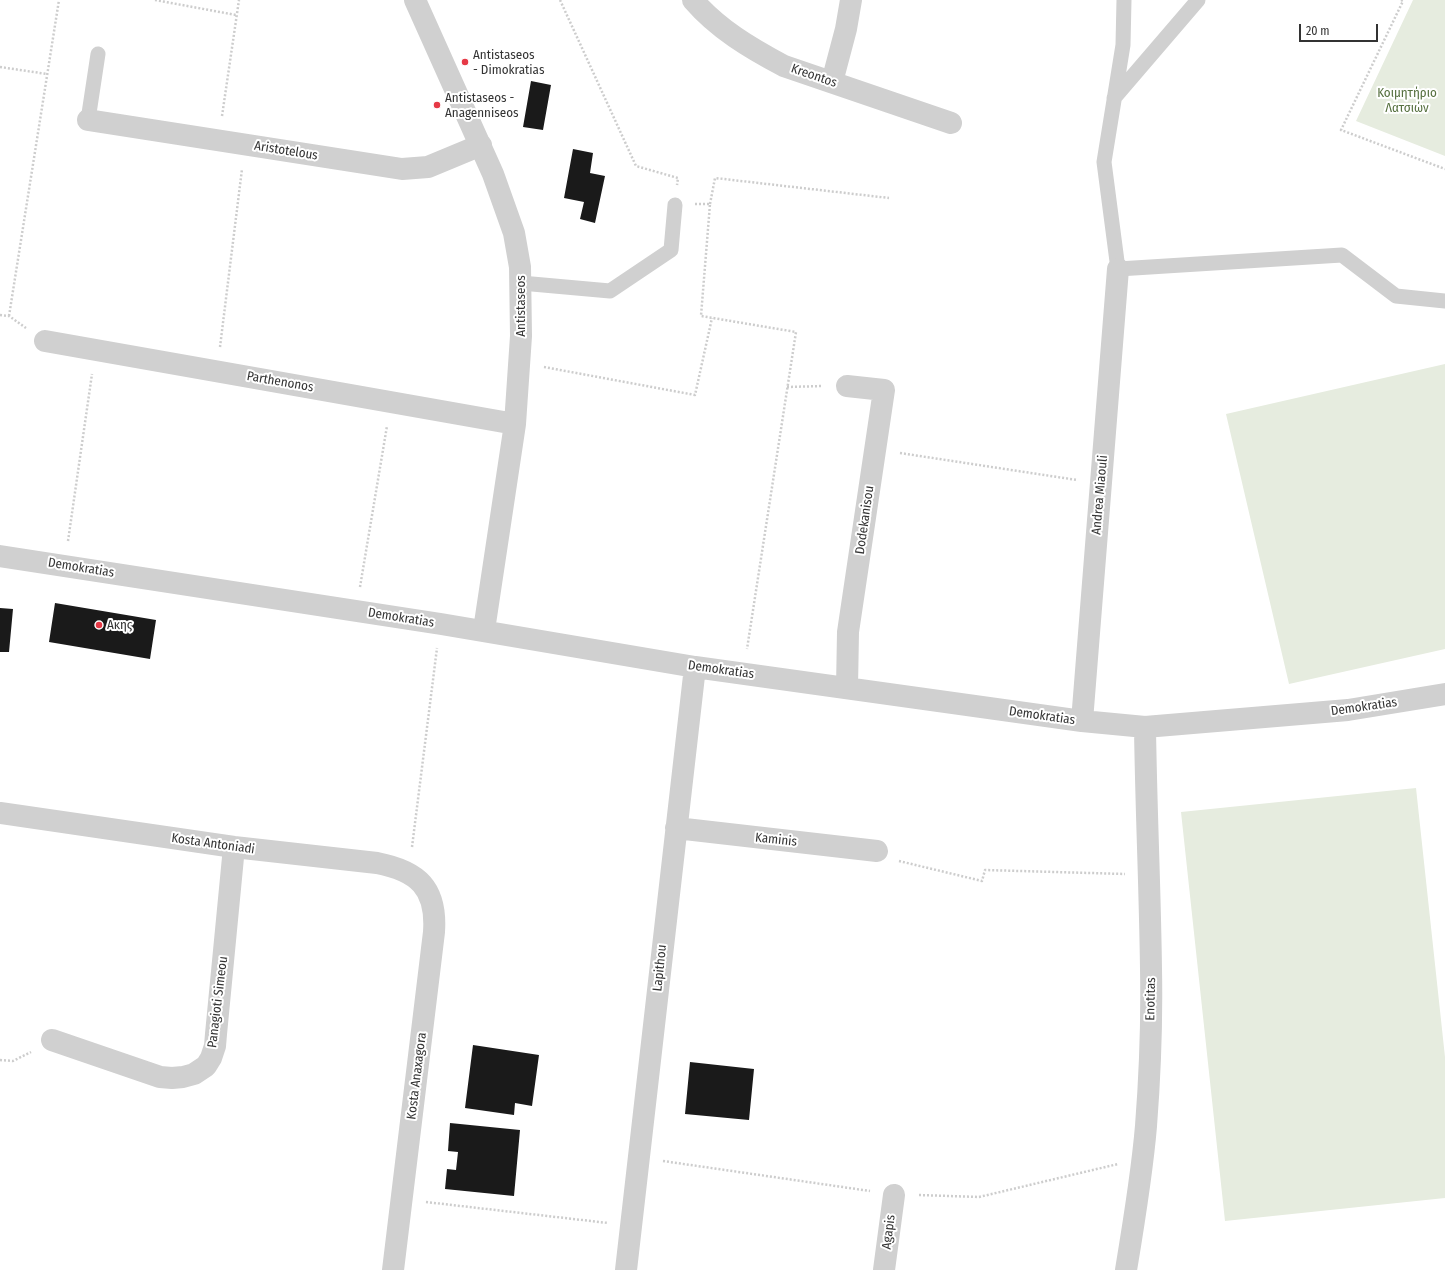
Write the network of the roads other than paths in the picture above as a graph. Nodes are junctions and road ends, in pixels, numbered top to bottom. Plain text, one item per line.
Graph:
1 (415, 0) edge
2 (693, 0) edge
3 (851, 0) edge
4 (1124, 0) edge
5 (1198, 0) edge
6 (98, 54) dead end
7 (832, 82) junction
8 (1114, 98) junction
9 (88, 120) joint
10 (951, 123) dead end
11 (481, 145) junction
12 (675, 204) road end
13 (1118, 269) junction
14 (521, 283) junction
15 (1445, 301) edge
16 (45, 341) road end
17 (847, 386) road end
18 (515, 424) junction
19 (0, 556) edge
20 (484, 630) junction
21 (695, 667) junction
22 (847, 688) junction
23 (1445, 694) edge
24 (1082, 721) junction
25 (1145, 727) junction
26 (0, 813) edge
27 (676, 828) junction
28 (234, 847) junction
29 (877, 851) road end
30 (415, 879) joint
31 (52, 1040) road end
32 (894, 1195) dead end
33 (393, 1270) edge
34 (626, 1270) edge
35 (884, 1270) edge
36 (1126, 1270) edge

1 - 11 street, Antistaseos
2 - 7 street, Kreontos
3 - 7 street
4 - 8 lane
5 - 8 lane
6 - 9 lane
7 - 10 street, Kreontos
8 - 13 lane
9 - 11 street, Aristotelous
11 - 14 street, Antistaseos
12 - 14 lane
13 - 15 lane
13 - 24 street, Andrea Miaouli
14 - 18 street, Antistaseos
16 - 18 street, Parthenonos
17 - 22 street, Dodekanisou
18 - 20 street, Antistaseos
19 - 20 street, Demokratias
20 - 21 street, Demokratias
21 - 22 street, Demokratias
21 - 27 street, Lapithou
22 - 24 street, Demokratias
23 - 25 street, Demokratias
24 - 25 street, Demokratias
25 - 36 street, Enotitas
26 - 28 street, Kosta Antoniadi
27 - 29 street, Kaminis
27 - 34 street, Lapithou
28 - 30 street, Kosta Antoniadi
28 - 31 street, Panagioti Simeou
30 - 33 street, Kosta Anaxagora
32 - 35 street, Agapis

